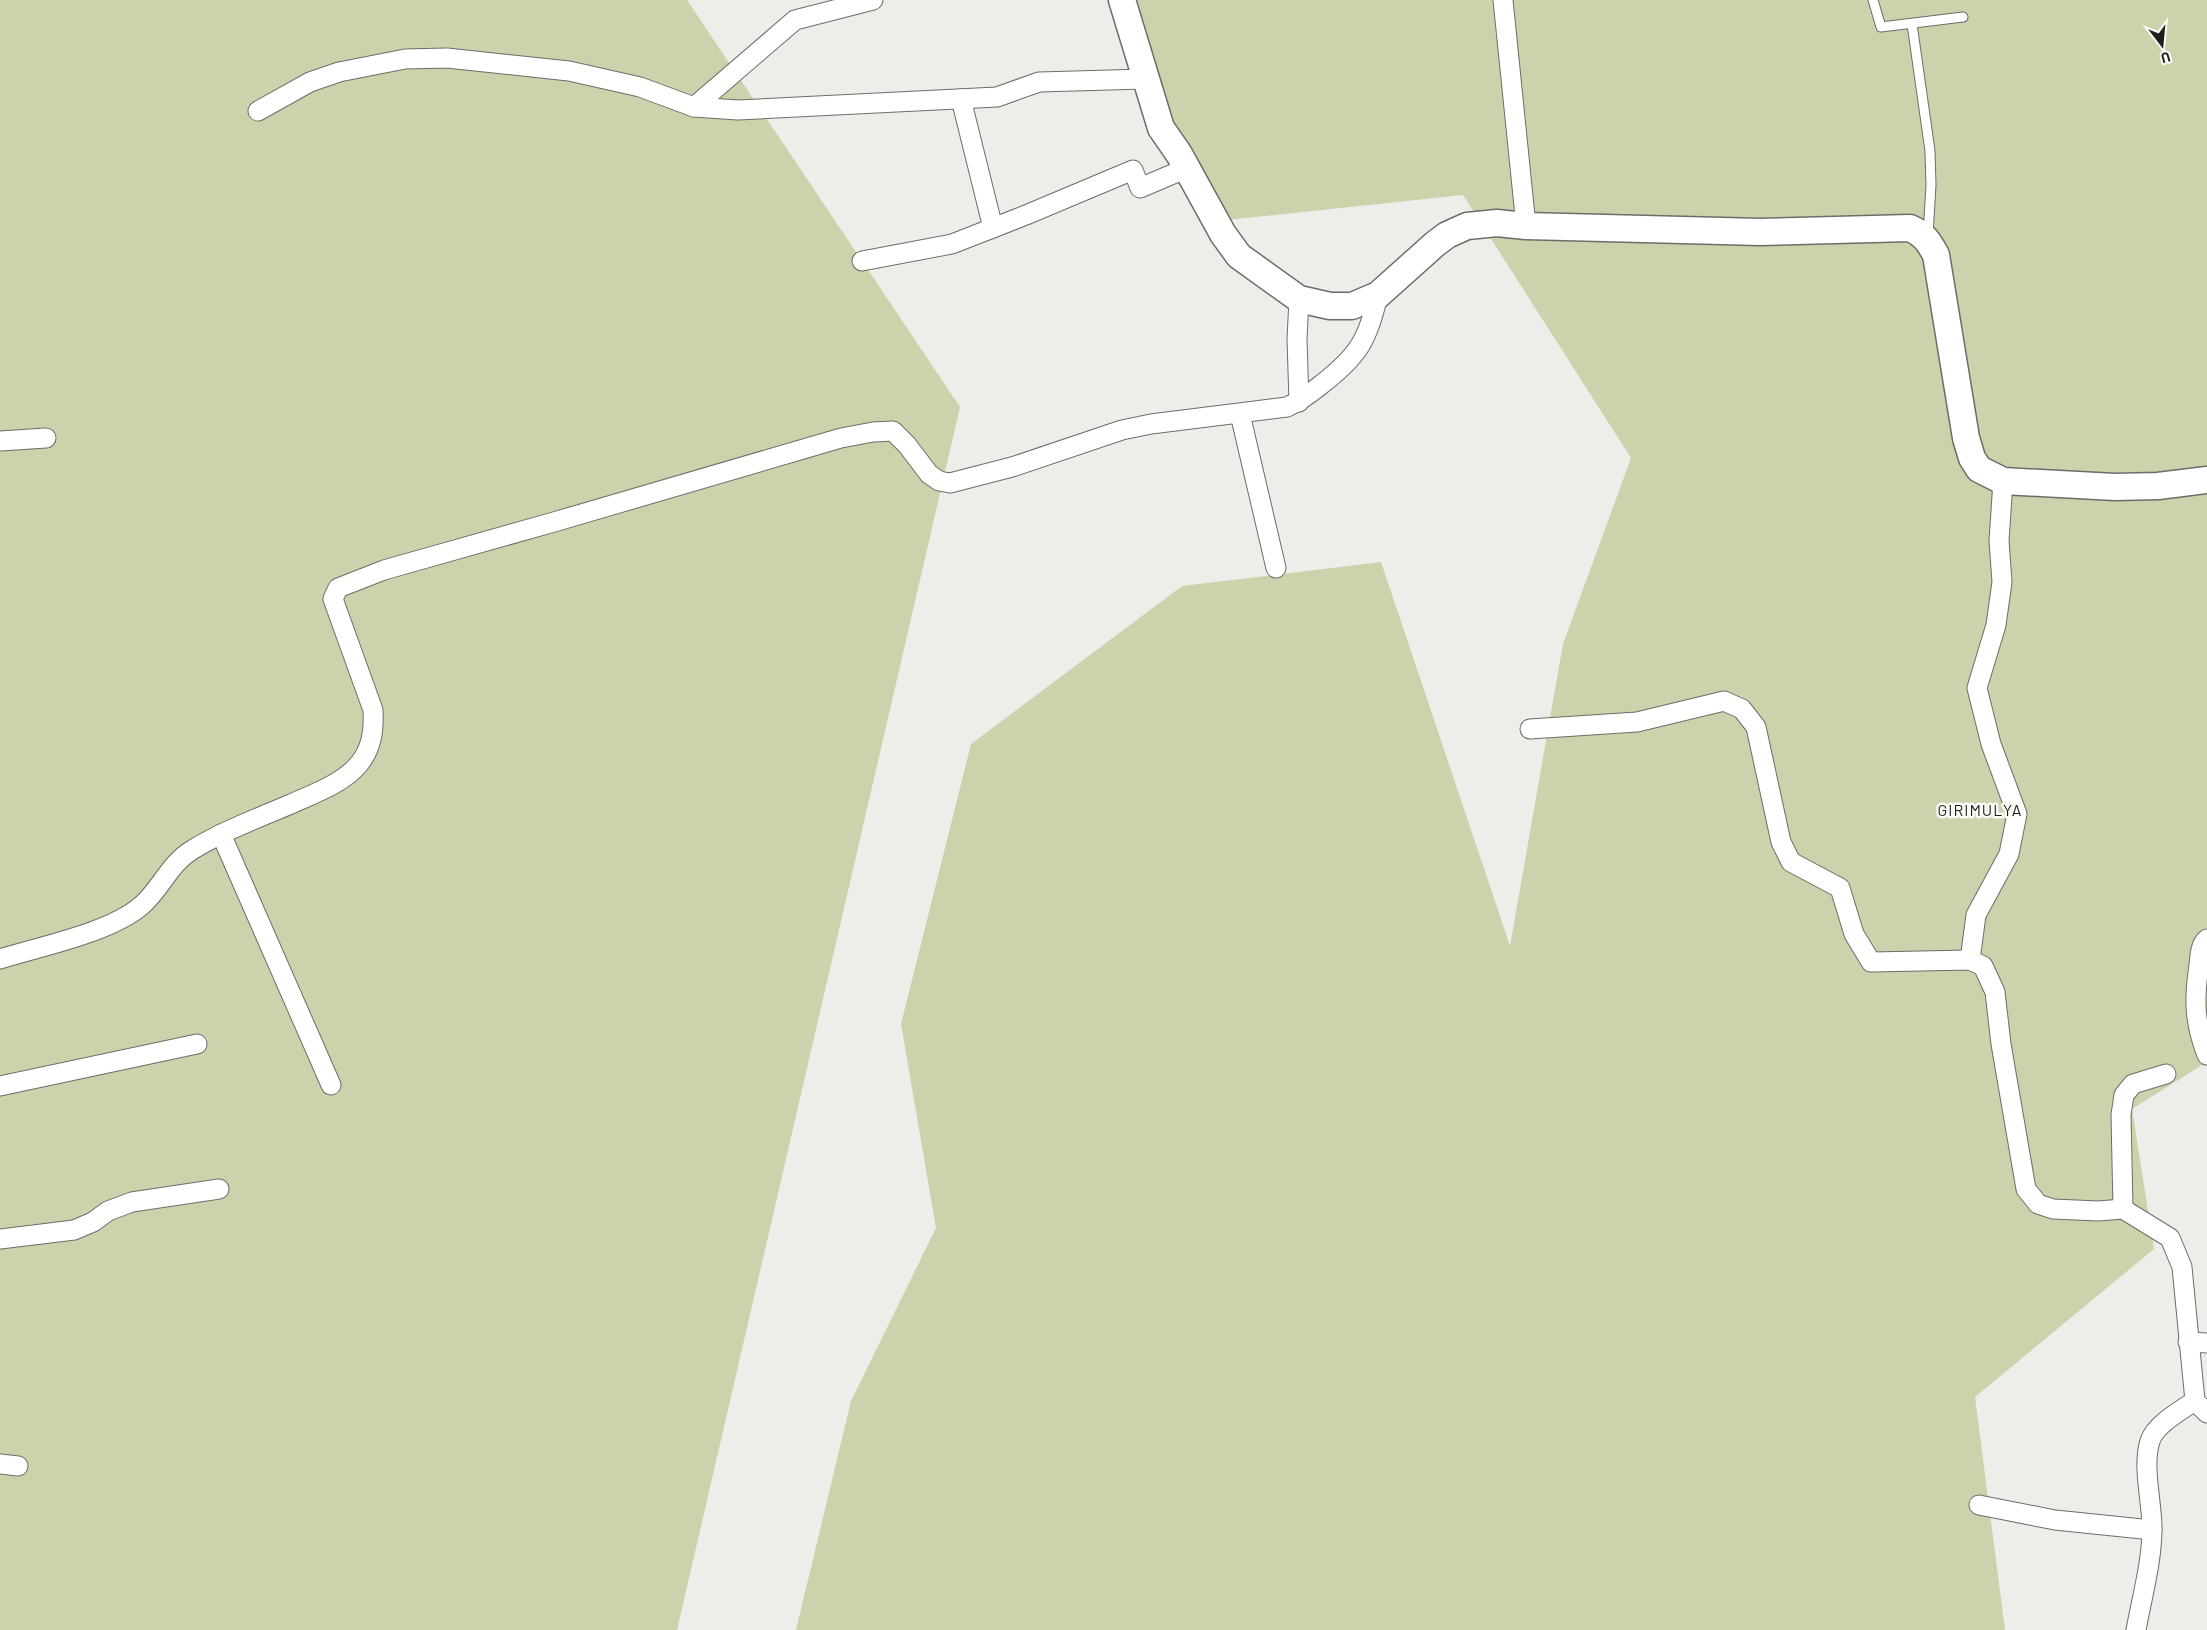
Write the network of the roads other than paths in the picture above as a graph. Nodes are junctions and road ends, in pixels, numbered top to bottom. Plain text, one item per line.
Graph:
1 (873, 0) edge
2 (1122, 0) edge
3 (1503, 0) edge
4 (1873, 0) edge
5 (1963, 17) dead end
6 (1912, 24) junction
7 (1145, 78) junction
8 (961, 99) junction
9 (694, 107) junction
10 (258, 111) dead end
11 (1187, 168) junction
12 (1526, 226) junction
13 (993, 228) junction
14 (1928, 240) junction
15 (862, 261) dead end
16 (1378, 295) junction
17 (1299, 298) junction
18 (1299, 402) junction
19 (1240, 414) junction
20 (46, 438) dead end
21 (0, 441) edge
22 (2207, 480) edge
23 (2002, 481) junction
24 (1276, 568) dead end
25 (1530, 729) dead end
26 (221, 834) junction
27 (2207, 939) edge
28 (0, 959) edge
29 (1970, 960) junction
30 (197, 1044) dead end
31 (2207, 1055) edge
32 (2166, 1074) dead end
33 (331, 1085) dead end
34 (0, 1086) edge
35 (219, 1189) dead end
36 (2123, 1209) junction
37 (0, 1240) edge
38 (2188, 1342) junction
39 (2207, 1343) edge
40 (2201, 1406) edge
41 (1979, 1505) dead end
42 (2152, 1530) junction
43 (2136, 1630) edge

1 - 9 street
2 - 7 street
3 - 12 street
4 - 6 lane
5 - 6 lane
6 - 14 lane
7 - 8 street
7 - 11 street
8 - 9 street
8 - 13 street
9 - 10 street
11 - 13 street
11 - 17 street
12 - 14 street
12 - 16 street
13 - 15 street
14 - 23 street
16 - 17 street
16 - 18 street
17 - 18 street
18 - 19 street
19 - 24 street
19 - 26 street
20 - 21 street
22 - 23 street
23 - 29 street
25 - 29 street
26 - 28 street
26 - 33 street
27 - 31 street
29 - 36 street
30 - 34 street
32 - 36 street
35 - 37 street
36 - 38 street
38 - 39 street
38 - 40 street
40 - 42 street
41 - 42 street
42 - 43 street

